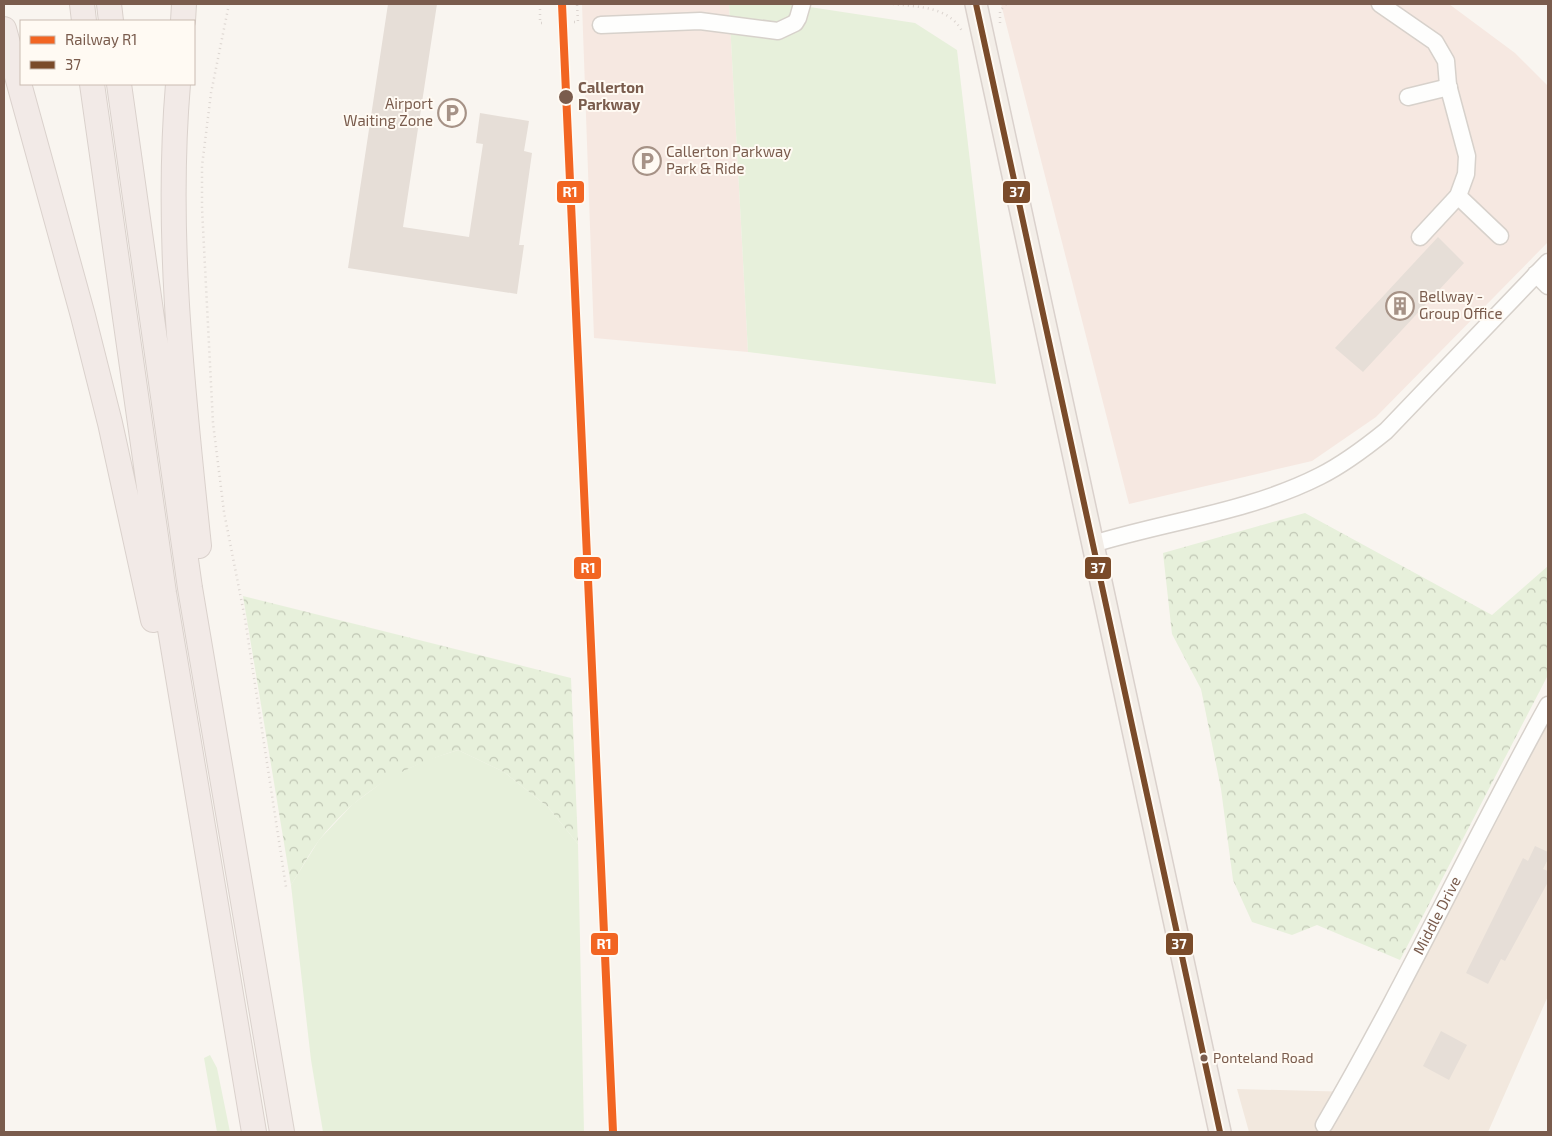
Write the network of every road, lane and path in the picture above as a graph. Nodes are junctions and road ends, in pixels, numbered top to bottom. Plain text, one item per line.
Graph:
1 (82, 4) edge
2 (108, 4) edge
3 (184, 4) edge
4 (229, 4) edge
5 (540, 4) edge
6 (576, 4) edge
7 (802, 4) edge
8 (892, 4) edge
9 (976, 4) edge
10 (1006, 4) edge
11 (1380, 4) edge
12 (84, 20) edge
13 (111, 20) edge
14 (183, 20) edge
15 (1000, 21) dead end
16 (574, 22) dead end
17 (546, 23) dead end
18 (602, 25) dead end
19 (960, 27) dead end
20 (4, 29) edge
21 (92, 85) edge
22 (119, 85) edge
23 (178, 85) edge
24 (1449, 87) junction
25 (1408, 97) dead end
26 (1458, 196) junction
27 (1500, 236) dead end
28 (1420, 237) dead end
29 (1548, 262) edge
30 (1536, 274) junction
31 (1548, 286) edge
32 (1093, 544) junction
33 (1548, 706) edge
34 (225, 799) junction
35 (286, 886) dead end
36 (214, 894) junction
37 (1324, 1126) dead end
38 (254, 1132) edge
39 (282, 1132) edge
40 (1220, 1132) edge

1 - 12 highway
2 - 13 highway
3 - 14 highway
4 - 35 path
5 - 17 path
6 - 16 path
7 - 18 street
8 - 19 path
9 - 32 main road
10 - 15 path
11 - 24 street
20 - 36 highway
21 - 36 highway
22 - 34 highway
23 - 34 highway
24 - 25 street
24 - 26 street
26 - 27 street
26 - 28 street
29 - 30 street
30 - 31 street
30 - 32 street
32 - 40 main road
33 - 37 street, Middle Drive
34 - 39 highway
36 - 38 highway

